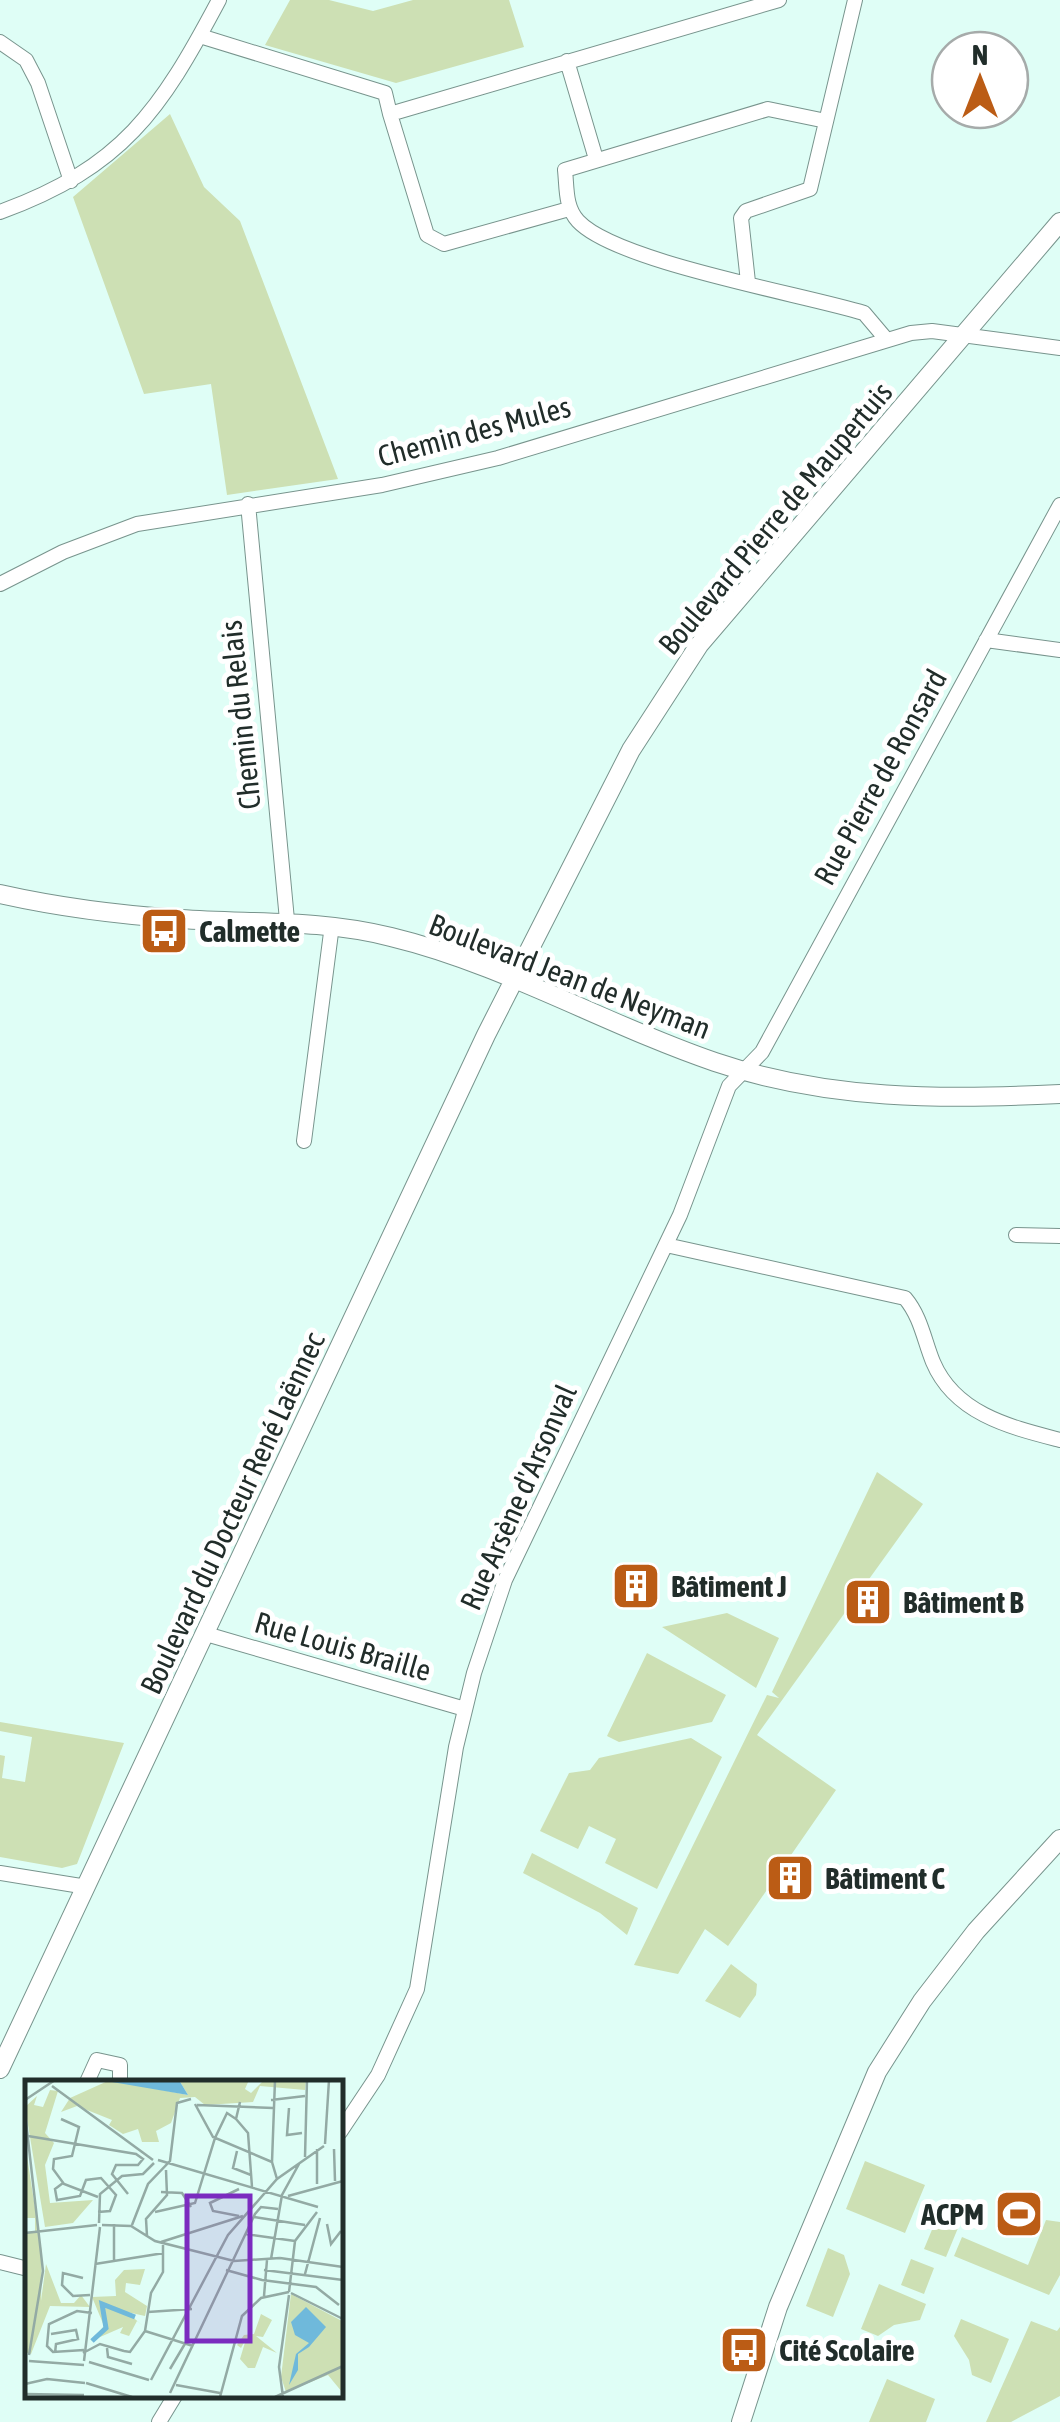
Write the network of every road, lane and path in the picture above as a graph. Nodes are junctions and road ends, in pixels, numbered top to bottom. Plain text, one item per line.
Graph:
1 (219, 0) edge
2 (778, 0) edge
3 (855, 0) edge
4 (200, 36) junction
5 (0, 42) edge
6 (567, 61) junction
7 (390, 114) junction
8 (826, 121) junction
9 (596, 159) junction
10 (71, 181) junction
11 (569, 208) junction
12 (0, 212) edge
13 (1060, 222) edge
14 (748, 282) junction
15 (964, 336) junction
16 (886, 339) junction
17 (1060, 348) edge
18 (248, 504) junction
19 (1060, 505) edge
20 (0, 584) edge
21 (986, 640) junction
22 (1060, 650) edge
23 (0, 894) edge
24 (287, 920) junction
25 (332, 925) junction
26 (512, 980) junction
27 (745, 1072) junction
28 (1060, 1094) edge
29 (304, 1141) dead end
30 (1016, 1235) dead end
31 (1060, 1236) edge
32 (666, 1245) junction
33 (1060, 1440) edge
34 (206, 1634) junction
35 (465, 1709) junction
36 (1060, 1839) edge
37 (0, 1873) edge
38 (87, 1887) junction
39 (0, 2069) edge
40 (88, 2080) edge
41 (120, 2080) edge
42 (342, 2129) edge
43 (0, 2262) edge
44 (25, 2268) edge
45 (174, 2398) edge
46 (159, 2422) edge
47 (740, 2422) edge

1 - 4 street
2 - 6 street
3 - 8 street
4 - 7 street
4 - 10 street
5 - 10 street
6 - 7 street
6 - 9 street
7 - 11 street
8 - 9 street
8 - 14 street
9 - 11 street
10 - 12 street
11 - 14 street
13 - 15 street, Boulevard Pierre de Maupertuis
14 - 16 street
15 - 16 street, Chemin des Mules
15 - 17 street, Chemin des Mules
15 - 26 street, Boulevard Pierre de Maupertuis
16 - 18 street, Chemin des Mules
18 - 20 street, Chemin des Mules
18 - 24 street, Chemin du Relais
19 - 21 street, Rue Pierre de Ronsard
21 - 22 street
21 - 27 street, Rue Pierre de Ronsard
23 - 24 street, Boulevard Jean de Neyman
24 - 25 street, Boulevard Jean de Neyman
25 - 26 street, Boulevard Jean de Neyman
25 - 29 street
26 - 27 street, Boulevard Jean de Neyman
26 - 34 street, Boulevard du Docteur René Laënnec
27 - 28 street, Boulevard Jean de Neyman
27 - 32 street, Rue Arsène d'Arsonval
30 - 31 street
32 - 33 street
32 - 35 street, Rue Arsène d'Arsonval
34 - 35 street, Rue Louis Braille
34 - 38 street, Boulevard du Docteur René Laënnec
35 - 42 street, Rue Arsène d'Arsonval
36 - 47 street
37 - 38 street
38 - 39 street, Boulevard du Docteur René Laënnec
40 - 41 street
43 - 44 street
45 - 46 street

